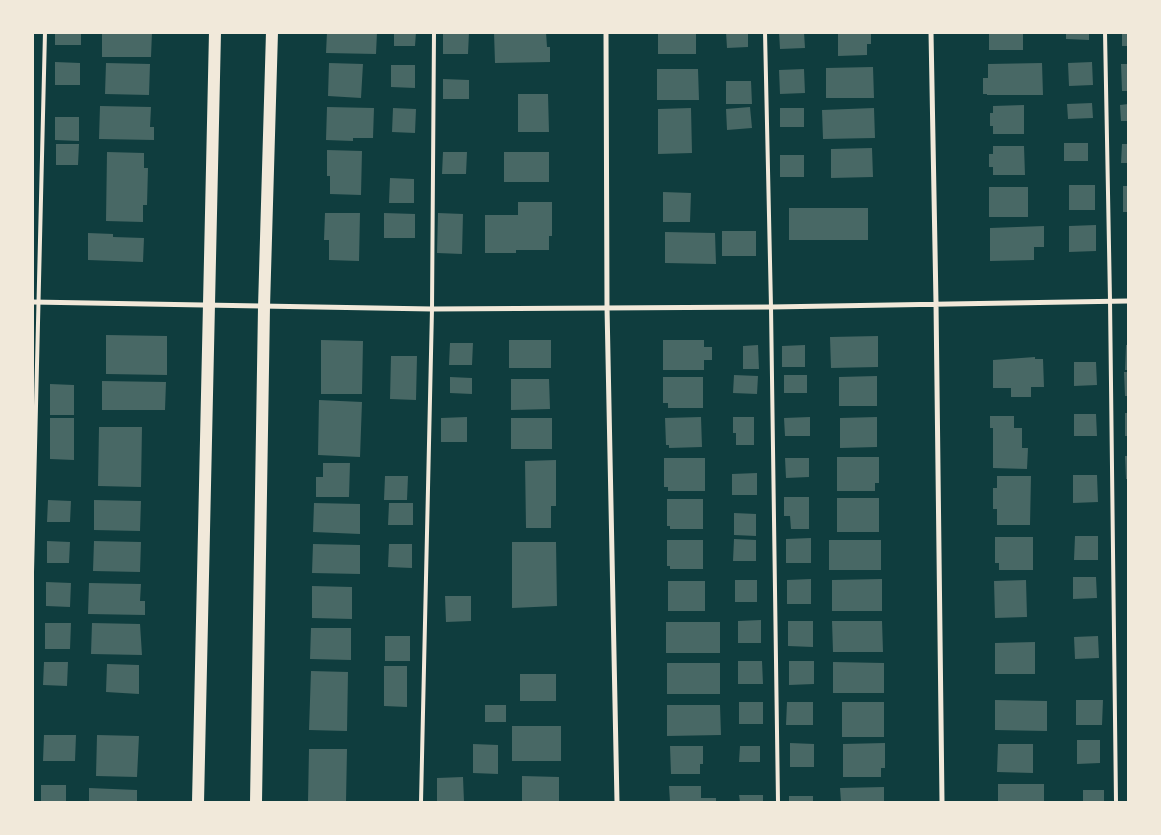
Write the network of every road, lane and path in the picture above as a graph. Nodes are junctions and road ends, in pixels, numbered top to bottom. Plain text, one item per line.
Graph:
1 (45, 32) edge
2 (215, 32) edge
3 (272, 32) edge
4 (434, 32) edge
5 (606, 32) edge
6 (765, 32) edge
7 (931, 32) edge
8 (1105, 32) edge
9 (1110, 300) junction
10 (1128, 301) edge
11 (32, 302) edge
12 (39, 302) junction
13 (936, 303) junction
14 (208, 304) junction
15 (264, 307) junction
16 (608, 307) junction
17 (771, 307) junction
18 (432, 309) junction
19 (32, 572) edge
20 (198, 802) edge
21 (256, 802) edge
22 (421, 802) edge
23 (616, 802) edge
24 (778, 802) edge
25 (942, 802) edge
26 (1116, 802) edge

1 - 12 lane
2 - 14 main road
3 - 15 main road
4 - 18 lane
5 - 16 street
6 - 17 lane
7 - 13 street
8 - 9 lane
9 - 10 street
9 - 13 street
9 - 26 lane
11 - 12 street
12 - 14 street
12 - 19 lane
13 - 17 street
13 - 25 street
14 - 15 street
14 - 20 main road
15 - 18 street
15 - 21 main road
16 - 17 street
16 - 18 street
16 - 23 street
17 - 24 lane
18 - 22 lane

